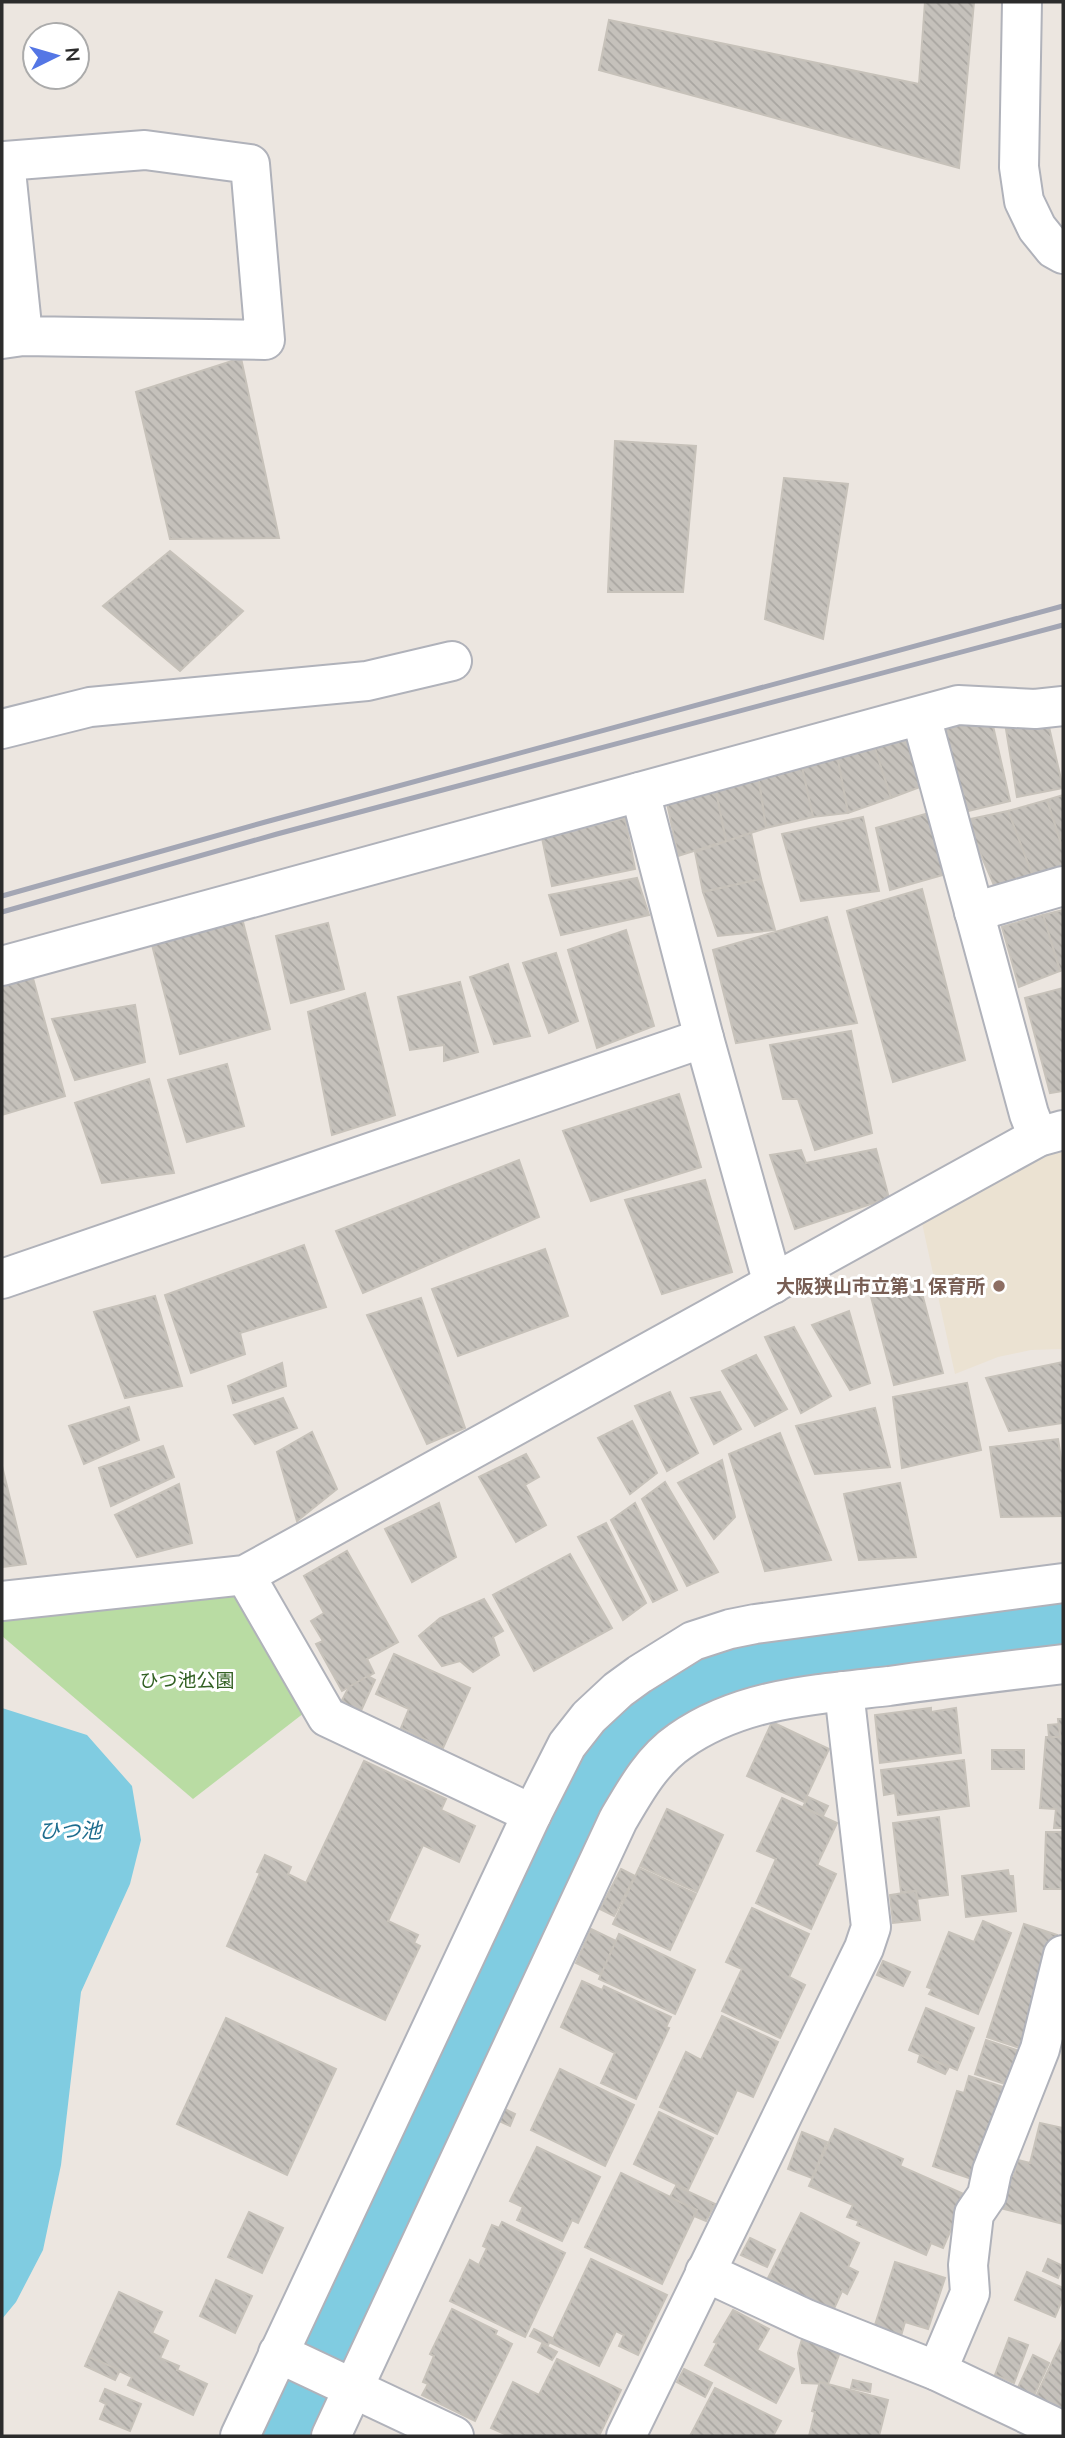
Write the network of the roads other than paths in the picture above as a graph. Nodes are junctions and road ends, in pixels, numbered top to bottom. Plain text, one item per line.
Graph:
1 (1023, 2) edge
2 (1063, 254) edge
3 (12, 338) edge
4 (452, 661) dead end
5 (1063, 706) edge
6 (920, 716) junction
7 (2, 729) edge
8 (640, 792) junction
9 (1063, 886) edge
10 (974, 912) junction
11 (2, 966) edge
12 (704, 1038) junction
13 (1051, 1134) edge
14 (2, 1279) edge
15 (774, 1284) junction
16 (245, 1575) junction
17 (1063, 1583) edge
18 (2, 1601) edge
19 (1063, 1664) edge
20 (844, 1691) junction
21 (532, 1814) junction
22 (1063, 1955) edge
23 (705, 2272) junction
24 (937, 2371) junction
25 (318, 2372) junction
26 (1063, 2431) edge
27 (240, 2436) edge
28 (331, 2436) edge
29 (454, 2436) edge
30 (625, 2436) edge

1 - 2 street
3 - 3 street
4 - 7 street
5 - 6 street
6 - 8 street
6 - 10 street
8 - 11 street
8 - 12 street
9 - 10 street
10 - 13 street
12 - 14 street
12 - 15 street
13 - 15 street
15 - 16 street
16 - 18 street
16 - 21 street
17 - 21 street
19 - 20 street
20 - 23 street
20 - 25 street
21 - 25 street
22 - 24 street
23 - 24 street
23 - 30 street
24 - 26 street
25 - 27 street
25 - 28 street
25 - 29 street

